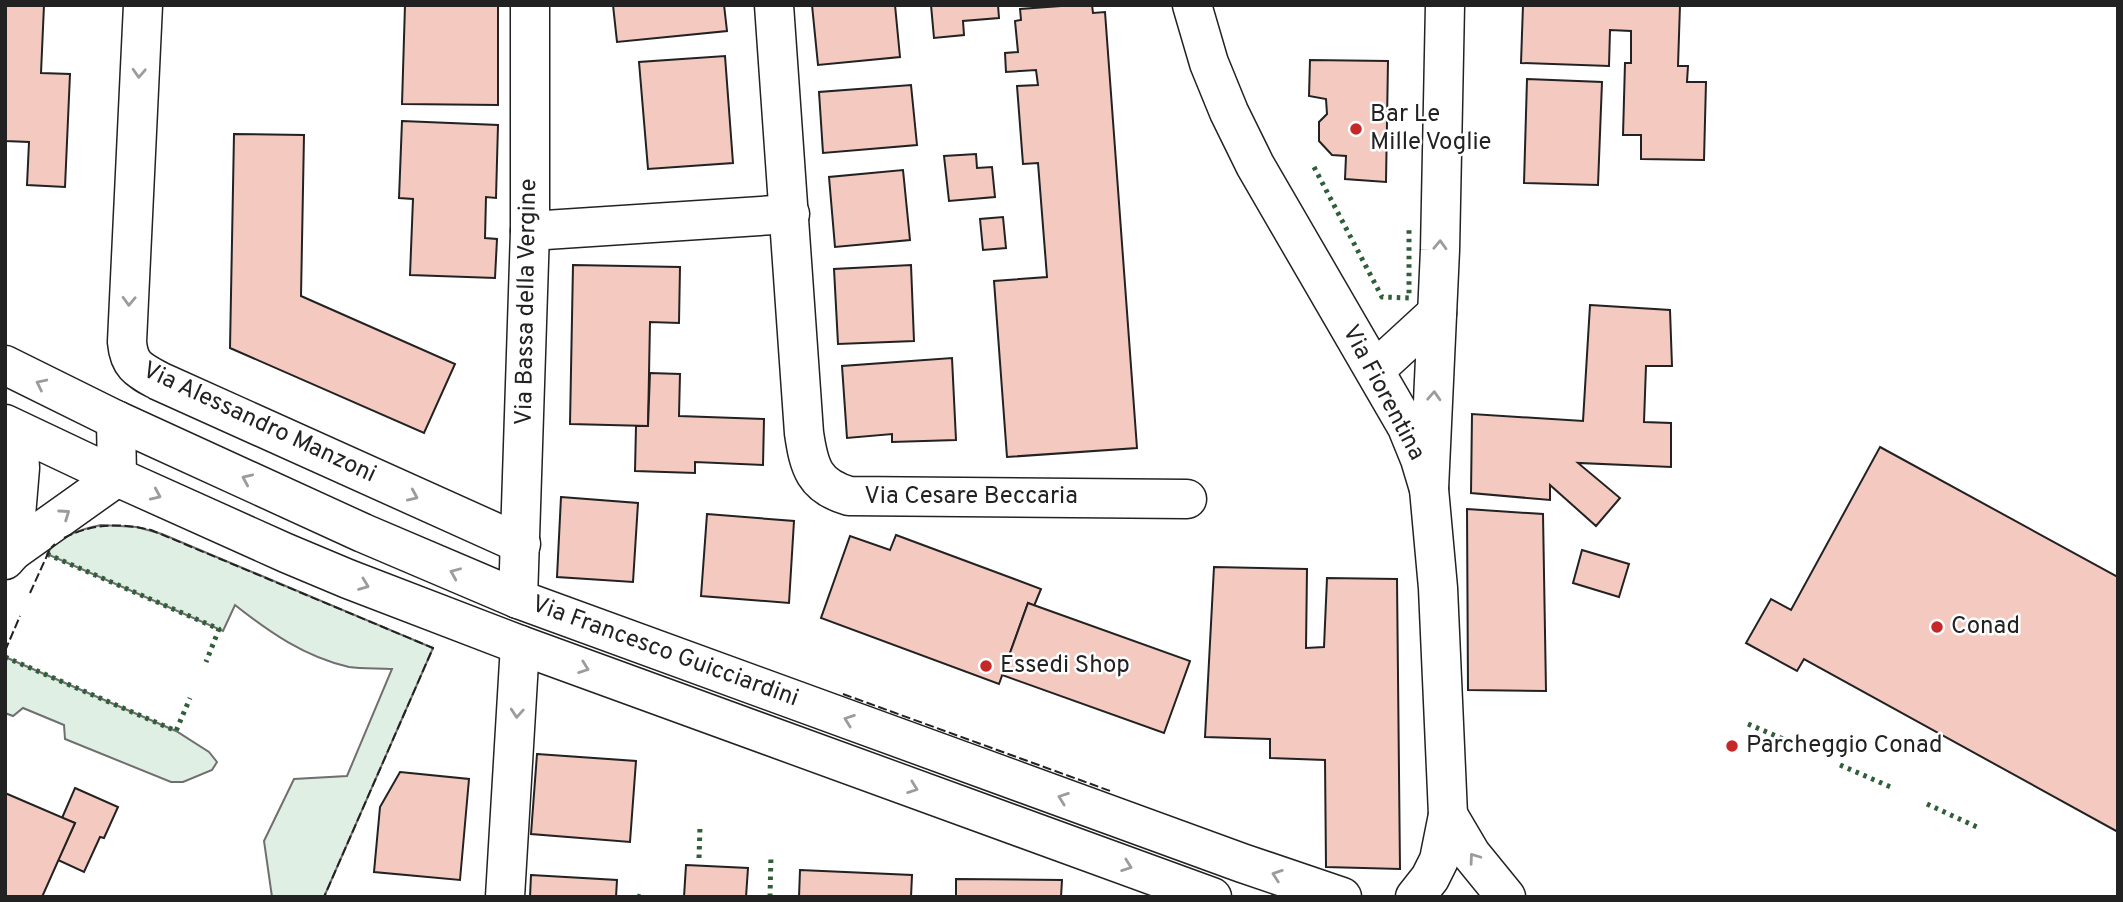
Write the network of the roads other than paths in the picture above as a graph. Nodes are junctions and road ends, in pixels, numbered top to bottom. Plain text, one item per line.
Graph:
1 (143, 5) edge
2 (530, 5) edge
3 (774, 5) edge
4 (1192, 5) edge
5 (1445, 5) edge
6 (790, 214) junction
7 (530, 230) junction
8 (1437, 313) junction
9 (5, 365) edge
10 (1375, 370) junction
11 (116, 420) junction
12 (12, 427) edge
13 (117, 477) junction
14 (1429, 489) junction
15 (1187, 499) dead end
16 (521, 544) junction
17 (9, 556) edge
18 (518, 599) junction
19 (520, 645) junction
20 (1448, 815) junction
21 (505, 897) edge
22 (1212, 897) edge
23 (1342, 897) edge
24 (1415, 897) edge
25 (1506, 897) edge

1 -> 16 main road, Via Alessandro Manzoni
2 - 7 main road, Via Bassa della Vergine
3 - 6 main road, Via Cesare Beccaria
4 - 10 main road, Via Fiorentina
8 -> 5 main road
6 - 7 main road
6 - 15 main road, Via Cesare Beccaria
7 - 16 main road, Via Bassa della Vergine
8 - 10 main road
14 -> 8 main road
11 -> 9 main road, Via Francesco Guicciardini
10 - 14 main road, Via Fiorentina
11 - 13 main road
18 -> 11 main road, Via Francesco Guicciardini
12 - 13 main road, Via Francesco Guicciardini
12 - 17 main road
17 -> 13 main road
13 -> 19 main road, Via Francesco Guicciardini
14 - 20 main road, Via Fiorentina
16 - 18 main road, Via Bassa della Vergine
23 -> 18 main road, Via Francesco Guicciardini
19 -> 21 main road
19 -> 22 main road, Via Francesco Guicciardini
20 - 24 main road, Via Fiorentina
25 -> 20 main road, Via Fiorentina

